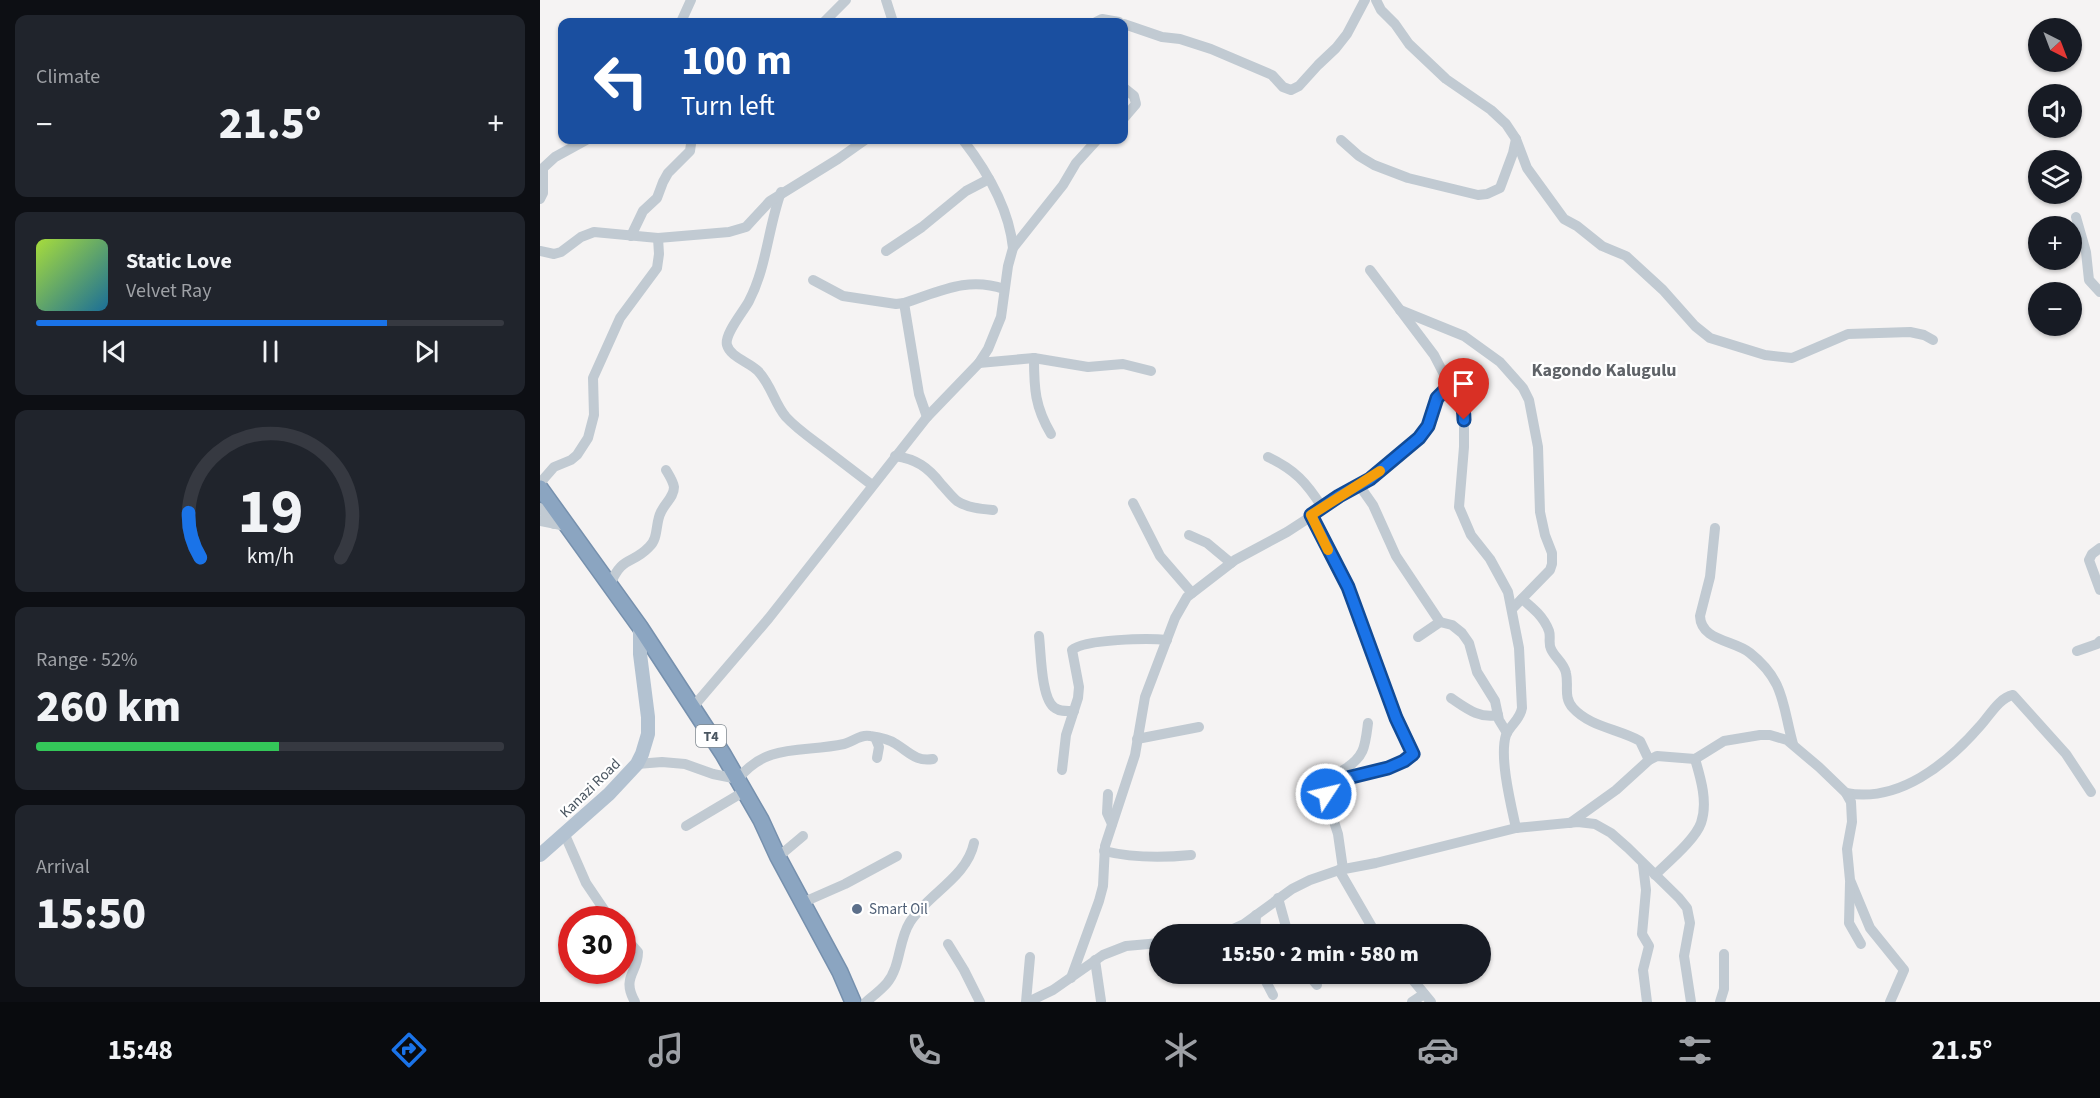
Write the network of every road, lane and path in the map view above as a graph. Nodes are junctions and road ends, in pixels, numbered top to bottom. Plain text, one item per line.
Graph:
1 (691, 0) edge
2 (846, 0) edge
3 (886, 0) edge
4 (1365, 0) edge
5 (1377, 0) edge
6 (683, 18) edge
7 (828, 18) edge
8 (892, 18) edge
9 (1128, 25) edge
10 (1128, 91) edge
11 (1128, 114) edge
12 (1515, 139) junction
13 (1341, 140) dead end
14 (579, 144) edge
15 (692, 144) edge
16 (859, 144) edge
17 (966, 144) edge
18 (1093, 144) edge
19 (989, 179) junction
20 (782, 192) junction
21 (540, 199) edge
22 (631, 236) junction
23 (658, 238) junction
24 (2082, 238) edge
25 (1013, 248) junction
26 (540, 251) edge
27 (886, 251) dead end
28 (1370, 270) dead end
29 (813, 280) dead end
30 (1004, 289) junction
31 (2100, 292) edge
32 (904, 303) junction
33 (1398, 310) junction
34 (1933, 340) dead end
35 (1034, 358) junction
36 (979, 363) junction
37 (1151, 371) dead end
38 (1448, 382) junction
39 (927, 417) junction
40 (1051, 434) dead end
41 (895, 456) junction
42 (1268, 457) dead end
43 (666, 470) dead end
44 (540, 483) edge
45 (872, 485) junction
46 (1359, 485) junction
47 (540, 488) edge
48 (1133, 503) dead end
49 (1322, 507) junction
50 (540, 508) edge
51 (993, 510) dead end
52 (1311, 515) junction
53 (540, 521) edge
54 (560, 525) junction
55 (1715, 528) dead end
56 (1189, 536) dead end
57 (2100, 548) edge
58 (1231, 563) junction
59 (610, 585) junction
60 (2100, 590) edge
61 (1192, 593) junction
62 (1522, 599) junction
63 (1512, 609) junction
64 (1440, 622) junction
65 (640, 627) junction
66 (1039, 636) dead end
67 (1418, 637) dead end
68 (1167, 640) junction
69 (2100, 640) edge
70 (2077, 651) dead end
71 (1450, 698) dead end
72 (693, 707) junction
73 (1074, 711) junction
74 (1498, 715) junction
75 (1368, 723) dead end
76 (1199, 727) dead end
77 (1507, 733) junction
78 (875, 737) junction
79 (1137, 739) junction
80 (1793, 744) junction
81 (877, 758) dead end
82 (933, 759) dead end
83 (1695, 759) junction
84 (1649, 760) junction
85 (637, 764) junction
86 (1062, 770) dead end
87 (742, 785) junction
88 (1328, 785) junction
89 (2091, 792) dead end
90 (1108, 794) dead end
91 (1846, 794) junction
92 (1570, 823) junction
93 (1112, 824) junction
94 (686, 826) dead end
95 (1516, 828) junction
96 (565, 835) junction
97 (803, 837) dead end
98 (974, 843) dead end
99 (1104, 851) junction
100 (540, 855) edge
101 (1191, 855) dead end
102 (897, 856) dead end
103 (778, 857) junction
104 (1643, 865) junction
105 (1341, 869) junction
106 (1654, 875) junction
107 (1850, 880) junction
108 (1278, 898) junction
109 (804, 902) junction
110 (597, 906) edge
111 (1256, 915) junction
112 (1244, 924) edge
113 (1256, 924) edge
114 (1285, 924) edge
115 (1371, 924) edge
116 (948, 944) dead end
117 (1149, 944) edge
118 (1861, 944) dead end
119 (1724, 954) dead end
120 (1030, 957) dead end
121 (1095, 960) junction
122 (1071, 978) junction
123 (630, 984) edge
124 (1268, 984) edge
125 (1416, 984) edge
126 (1273, 995) dead end
127 (1428, 998) edge
128 (1101, 1001) edge
129 (634, 1002) edge
130 (853, 1002) edge
131 (866, 1002) edge
132 (980, 1002) edge
133 (1027, 1002) edge
134 (1412, 1002) edge
135 (1647, 1002) edge
136 (1690, 1002) edge
137 (1720, 1002) edge
138 (1890, 1002) edge

1 - 6 street
2 - 7 street
3 - 8 street
4 - 9 street
5 - 12 street
10 - 11 street
12 - 13 street
12 - 34 street
14 - 21 street
15 - 22 street
16 - 20 street
17 - 19 street
18 - 25 street
19 - 25 street
19 - 27 street
20 - 23 street
20 - 45 street
22 - 23 street
22 - 26 street
23 - 44 street
24 - 31 street
25 - 30 street
28 - 33 street
29 - 32 street
30 - 32 street
30 - 36 street
32 - 39 street
33 - 38 street
33 - 62 street
35 - 36 street
35 - 37 street
35 - 40 street
36 - 39 street
38 - 46 street
38 - 63 street
39 - 41 street
41 - 45 street
41 - 51 street
42 - 49 street
43 - 59 street
45 - 72 street
46 - 49 street
46 - 64 street
47 - 54 highway, T4
48 - 61 street
49 - 52 street
50 - 54 street
52 - 58 street
52 - 88 street
53 - 54 street
54 - 59 highway, T4
55 - 80 street
56 - 58 street
57 - 60 street
58 - 61 street
59 - 65 highway, T4
61 - 68 street
62 - 63 street
62 - 84 street
63 - 77 street
64 - 67 street
64 - 74 street
65 - 72 highway, T4
65 - 85 main road, Kanazi Road
66 - 73 street
68 - 73 street
68 - 79 street
69 - 70 street
71 - 74 street
72 - 87 highway, T4
73 - 86 street
74 - 77 street
75 - 88 street
76 - 79 street
77 - 95 street
78 - 81 street
78 - 82 street
78 - 87 street
79 - 93 street
80 - 83 street
80 - 91 street
83 - 84 street
83 - 106 street
84 - 92 street
85 - 87 street
85 - 96 main road, Kanazi Road
87 - 94 street
87 - 103 highway, T4
88 - 105 street
89 - 91 street
90 - 93 street
91 - 107 street
92 - 95 street
92 - 104 street
93 - 99 street
95 - 105 street
96 - 100 main road, Kanazi Road
96 - 110 street
97 - 103 street
98 - 131 street
99 - 101 street
99 - 122 street
102 - 109 street
103 - 109 highway, T4
104 - 106 street
104 - 135 street
105 - 108 street
105 - 115 street
106 - 136 street
107 - 118 street
107 - 138 street
108 - 111 street
108 - 114 street
109 - 130 highway, T4
111 - 112 street
111 - 113 street
116 - 132 street
117 - 121 street
119 - 137 street
120 - 133 street
121 - 122 street
121 - 128 street
122 - 133 street
123 - 129 street
124 - 126 street
125 - 127 street
127 - 134 street

